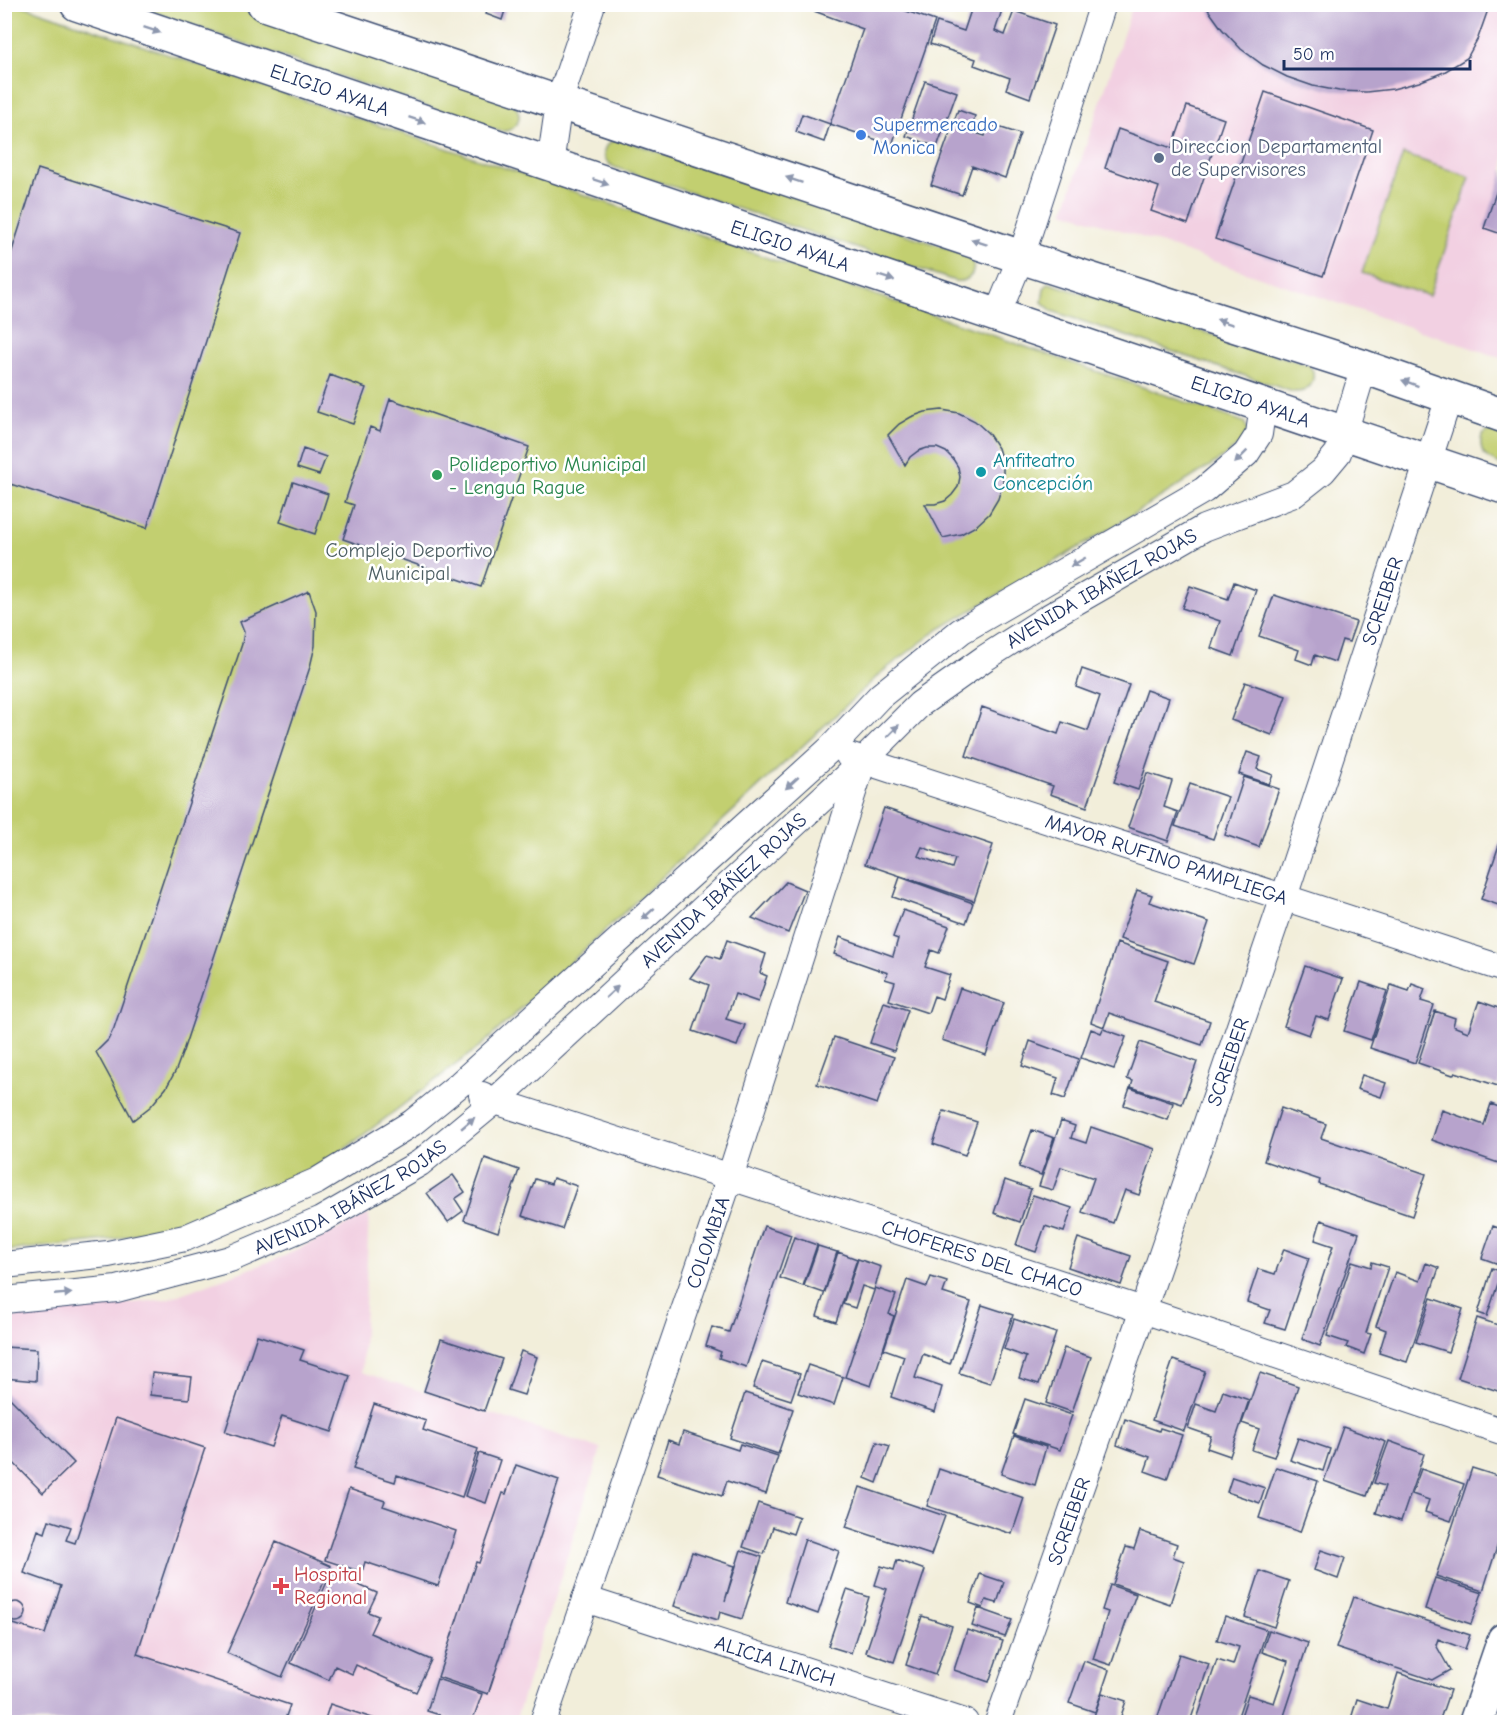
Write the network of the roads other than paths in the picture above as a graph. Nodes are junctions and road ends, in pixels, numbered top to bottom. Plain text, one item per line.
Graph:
1 (77, 4) edge
2 (264, 4) edge
3 (592, 4) edge
4 (1102, 4) edge
5 (560, 102) junction
6 (550, 165) junction
7 (1021, 256) junction
8 (997, 315) junction
9 (1364, 367) junction
10 (1449, 398) junction
11 (1263, 405) junction
12 (1504, 416) edge
13 (1343, 432) junction
14 (1428, 460) junction
15 (1504, 487) edge
16 (829, 750) junction
17 (864, 760) junction
18 (1284, 897) junction
19 (1504, 969) edge
20 (460, 1084) junction
21 (495, 1101) junction
22 (730, 1177) junction
23 (4, 1265) edge
24 (4, 1300) edge
25 (1143, 1310) junction
26 (1504, 1432) edge
27 (585, 1599) junction
28 (1504, 1640) edge
29 (543, 1722) edge
30 (965, 1722) edge
31 (998, 1722) edge
32 (1476, 1722) edge

1 -> 6 street, ELIGIO AYALA
2 - 5 street
3 - 5 street
4 - 7 street
5 - 6 street
7 -> 5 street
6 -> 8 street, ELIGIO AYALA
7 - 8 street
9 -> 7 street
8 - 11 street, ELIGIO AYALA
10 -> 9 street
9 - 13 street, AVENIDA IBÁÑEZ ROJAS
10 - 12 street
10 - 14 street, SCREIBER
11 - 13 street, ELIGIO AYALA
11 -> 16 street, AVENIDA IBÁÑEZ ROJAS
13 - 14 street, ELIGIO AYALA
17 -> 13 street, AVENIDA IBÁÑEZ ROJAS
14 - 15 street, ELIGIO AYALA
14 - 18 street, SCREIBER
16 - 17 street, MAYOR RUFINO PAMPLIEGA
16 -> 20 street, AVENIDA IBÁÑEZ ROJAS
17 - 18 street, MAYOR RUFINO PAMPLIEGA
21 -> 17 street, AVENIDA IBÁÑEZ ROJAS
17 - 22 street, COLOMBIA
18 - 19 street, MAYOR RUFINO PAMPLIEGA
18 - 25 street, SCREIBER
20 - 21 street, CHOFERES DEL CHACO
20 - 23 street, AVENIDA IBÁÑEZ ROJAS
21 - 22 street, CHOFERES DEL CHACO
24 -> 21 street, AVENIDA IBÁÑEZ ROJAS
22 - 25 street, CHOFERES DEL CHACO
22 - 27 street, COLOMBIA
25 - 26 street, CHOFERES DEL CHACO
25 - 31 street, SCREIBER
27 - 29 street, COLOMBIA
27 - 30 street, ALICIA LINCH
28 - 32 street

